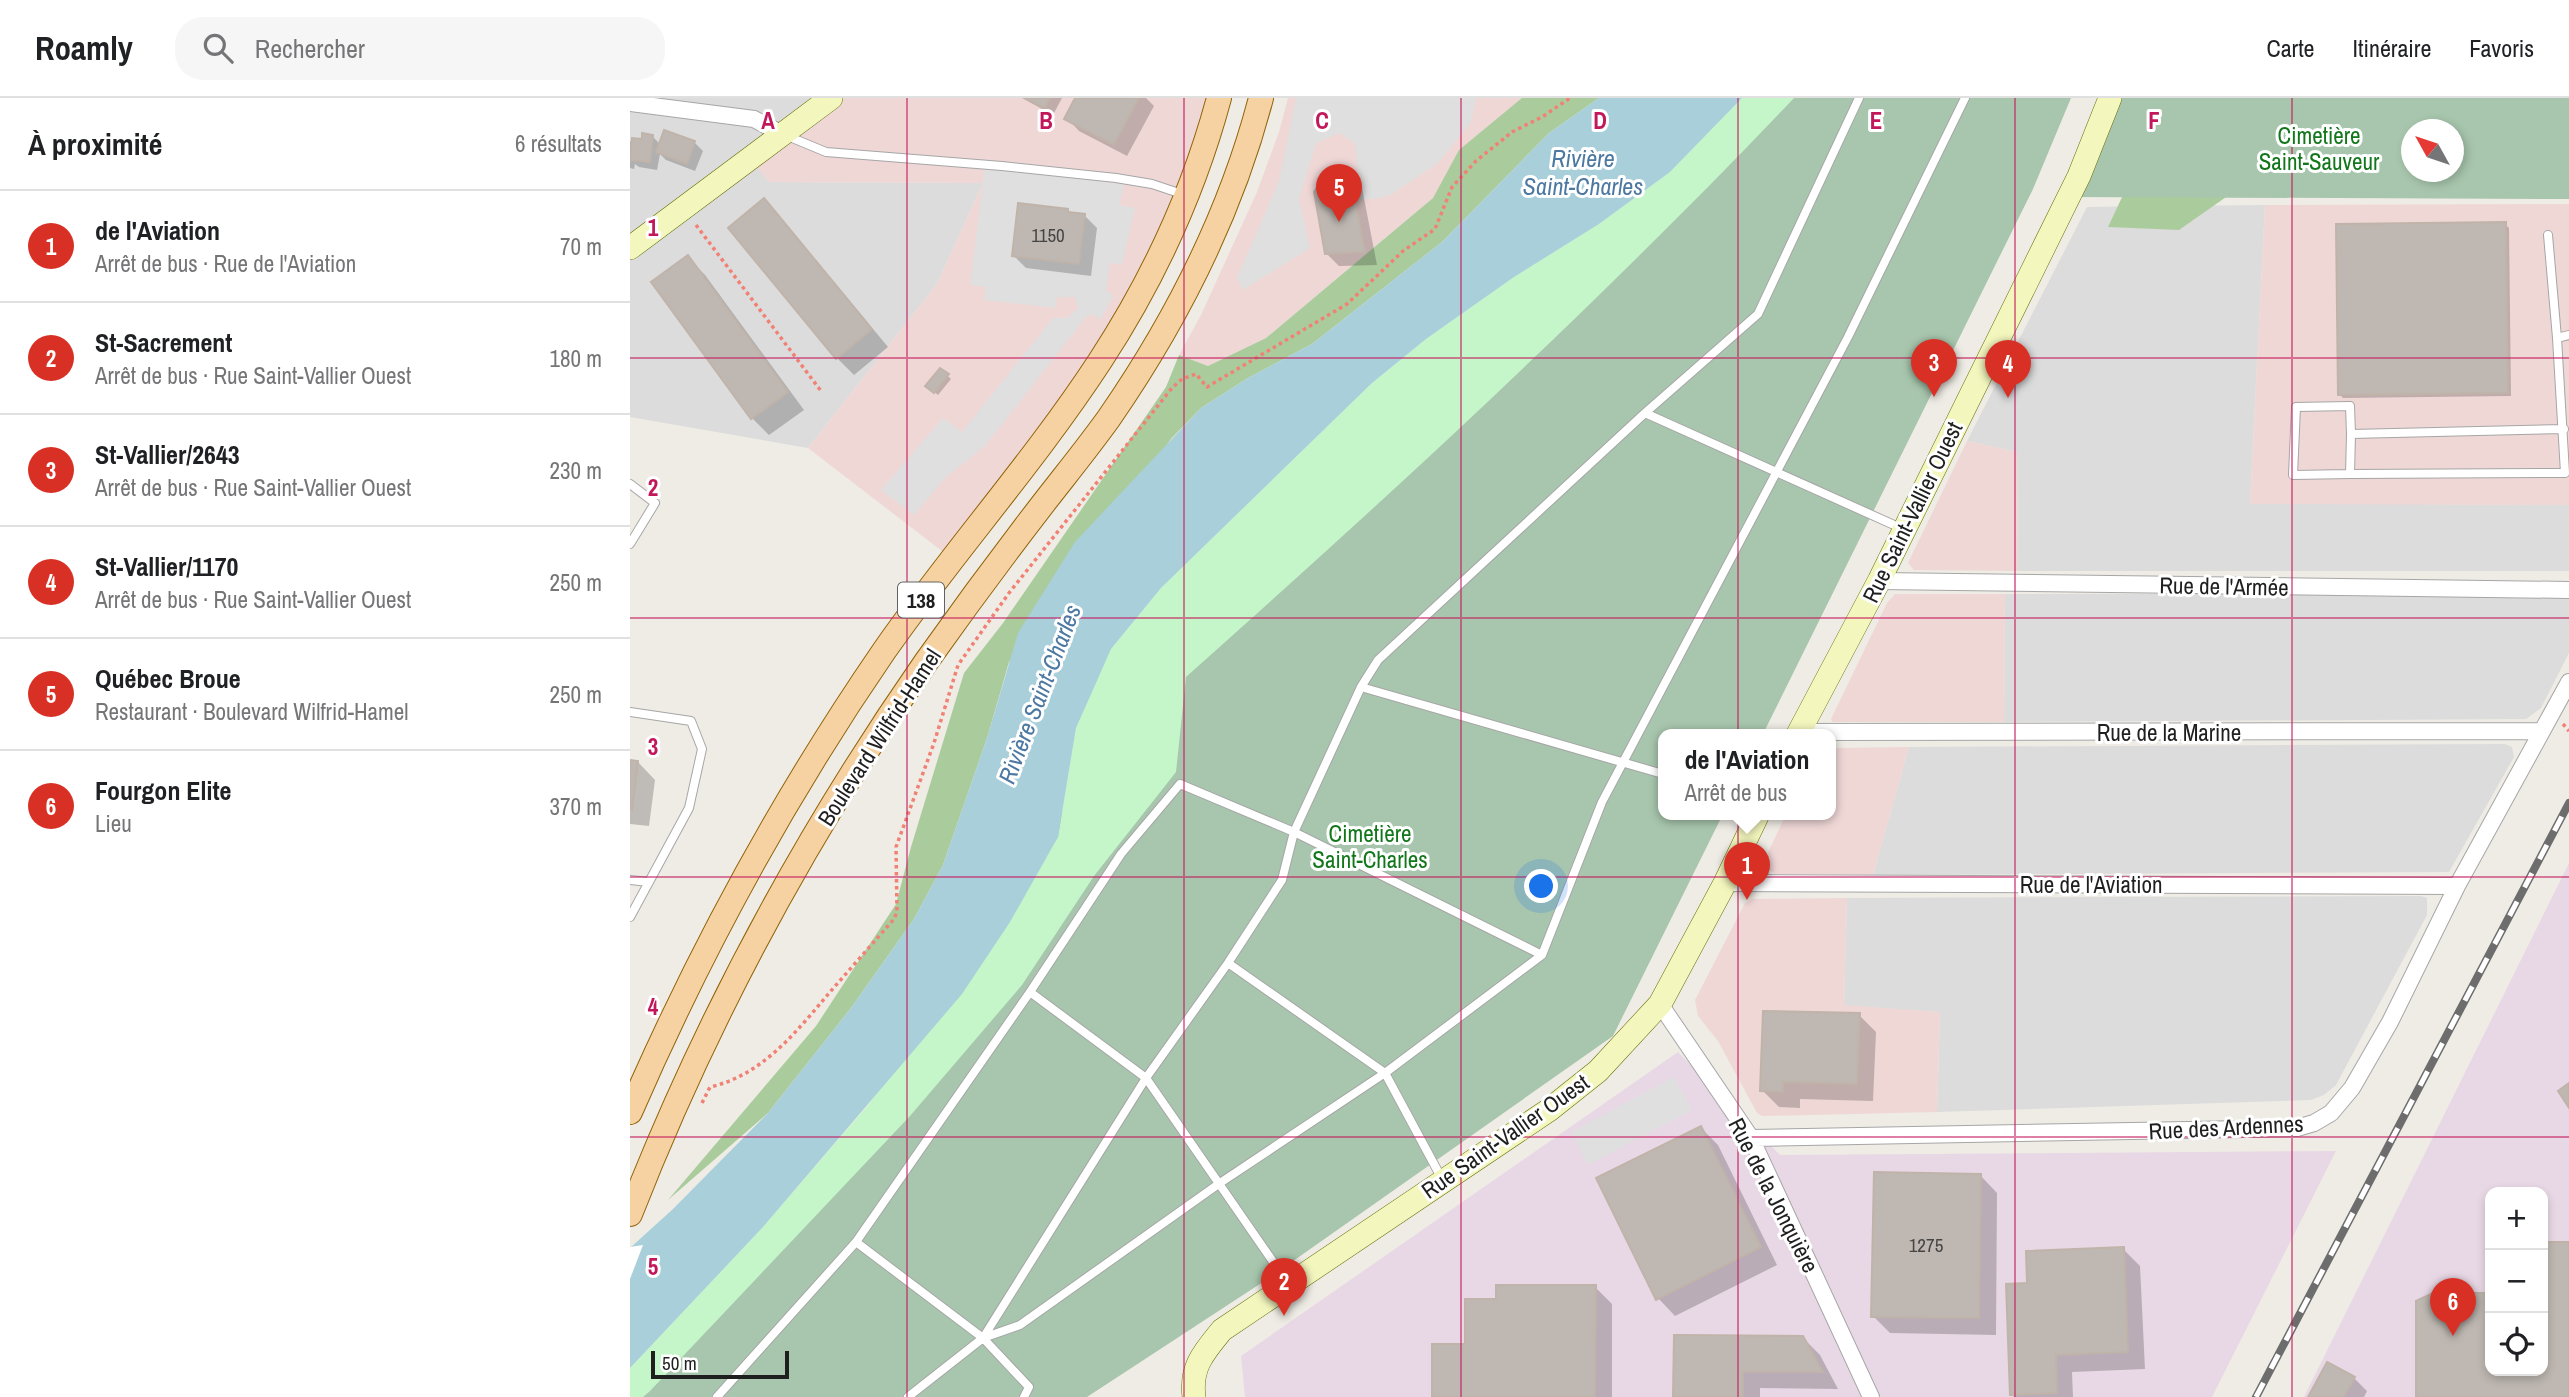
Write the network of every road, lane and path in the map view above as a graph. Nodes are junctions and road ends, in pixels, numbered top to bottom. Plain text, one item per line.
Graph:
1 (831, 98) edge
2 (1219, 98) edge
3 (1261, 98) edge
4 (1570, 98) edge
5 (1859, 98) edge
6 (1965, 98) edge
7 (2110, 98) edge
8 (630, 103) edge
9 (782, 134) junction
10 (1188, 196) junction
11 (684, 209) junction
12 (2548, 234) dead end
13 (630, 248) edge
14 (2569, 335) edge
15 (2557, 338) junction
16 (821, 391) dead end
17 (1645, 413) junction
18 (2564, 429) junction
19 (2351, 434) junction
20 (1776, 473) junction
21 (2350, 474) junction
22 (630, 484) edge
23 (1905, 530) junction
24 (630, 544) edge
25 (1879, 581) junction
26 (2569, 590) edge
27 (2569, 682) edge
28 (1361, 687) junction
29 (630, 712) edge
30 (1800, 729) edge
31 (2540, 732) junction
32 (1836, 733) edge
33 (1622, 763) junction
34 (1658, 773) edge
35 (1755, 820) edge
36 (1294, 832) junction
37 (630, 880) edge
38 (649, 882) junction
39 (1725, 883) junction
40 (2457, 886) junction
41 (630, 917) edge
42 (1542, 955) junction
43 (1228, 963) junction
44 (1030, 992) junction
45 (1660, 1004) junction
46 (1385, 1073) junction
47 (1146, 1078) junction
48 (710, 1087) dead end
49 (630, 1111) edge
50 (1751, 1138) junction
51 (1443, 1180) junction
52 (1220, 1183) junction
53 (630, 1214) edge
54 (856, 1242) junction
55 (1288, 1285) junction
56 (983, 1338) junction
57 (717, 1397) edge
58 (908, 1397) edge
59 (1024, 1397) edge
60 (1194, 1397) edge
61 (1871, 1397) edge

1 - 9 street
2 - 10 main road, Boulevard Wilfrid-Hamel / 138
3 - 53 main road, Boulevard Wilfrid-Hamel / 138
4 - 48 path
5 - 17 lane
6 - 20 lane
7 - 23 street, Rue Saint-Vallier Ouest
8 - 9 street
9 - 10 lane
9 - 11 street
10 - 49 main road, Boulevard Wilfrid-Hamel / 138
11 - 13 street
11 - 16 path
12 - 15 lane
14 - 15 lane
15 - 18 lane
17 - 20 lane
17 - 28 lane
18 - 19 lane
18 - 21 lane
19 - 21 lane
19 - 21 lane
20 - 23 lane
20 - 33 lane
22 - 24 lane
23 - 25 street, Rue Saint-Vallier Ouest
25 - 26 street, Rue de l'Armée
25 - 30 street, Rue Saint-Vallier Ouest
27 - 31 street, Rue des Ardennes
28 - 33 lane
28 - 36 lane
29 - 38 lane
31 - 32 street, Rue de la Marine
31 - 40 street, Rue des Ardennes
33 - 34 lane
33 - 42 lane
35 - 39 street, Rue Saint-Vallier Ouest
36 - 42 lane
36 - 43 lane
36 - 44 lane
37 - 38 lane
38 - 41 lane
39 - 40 street, Rue de l'Aviation
39 - 45 street, Rue Saint-Vallier Ouest
40 - 50 street, Rue des Ardennes
42 - 46 lane
43 - 46 lane
43 - 47 lane
44 - 47 lane
44 - 54 lane
45 - 50 street, Rue de la Jonquière
45 - 51 street, Rue Saint-Vallier Ouest
46 - 51 lane
46 - 52 lane
47 - 52 lane
47 - 56 lane
50 - 61 street, Rue de la Jonquière
51 - 55 street, Rue Saint-Vallier Ouest
52 - 55 lane
52 - 56 lane
54 - 56 lane
54 - 57 lane
55 - 60 street, Rue Saint-Vallier Ouest
56 - 58 lane
56 - 59 lane

